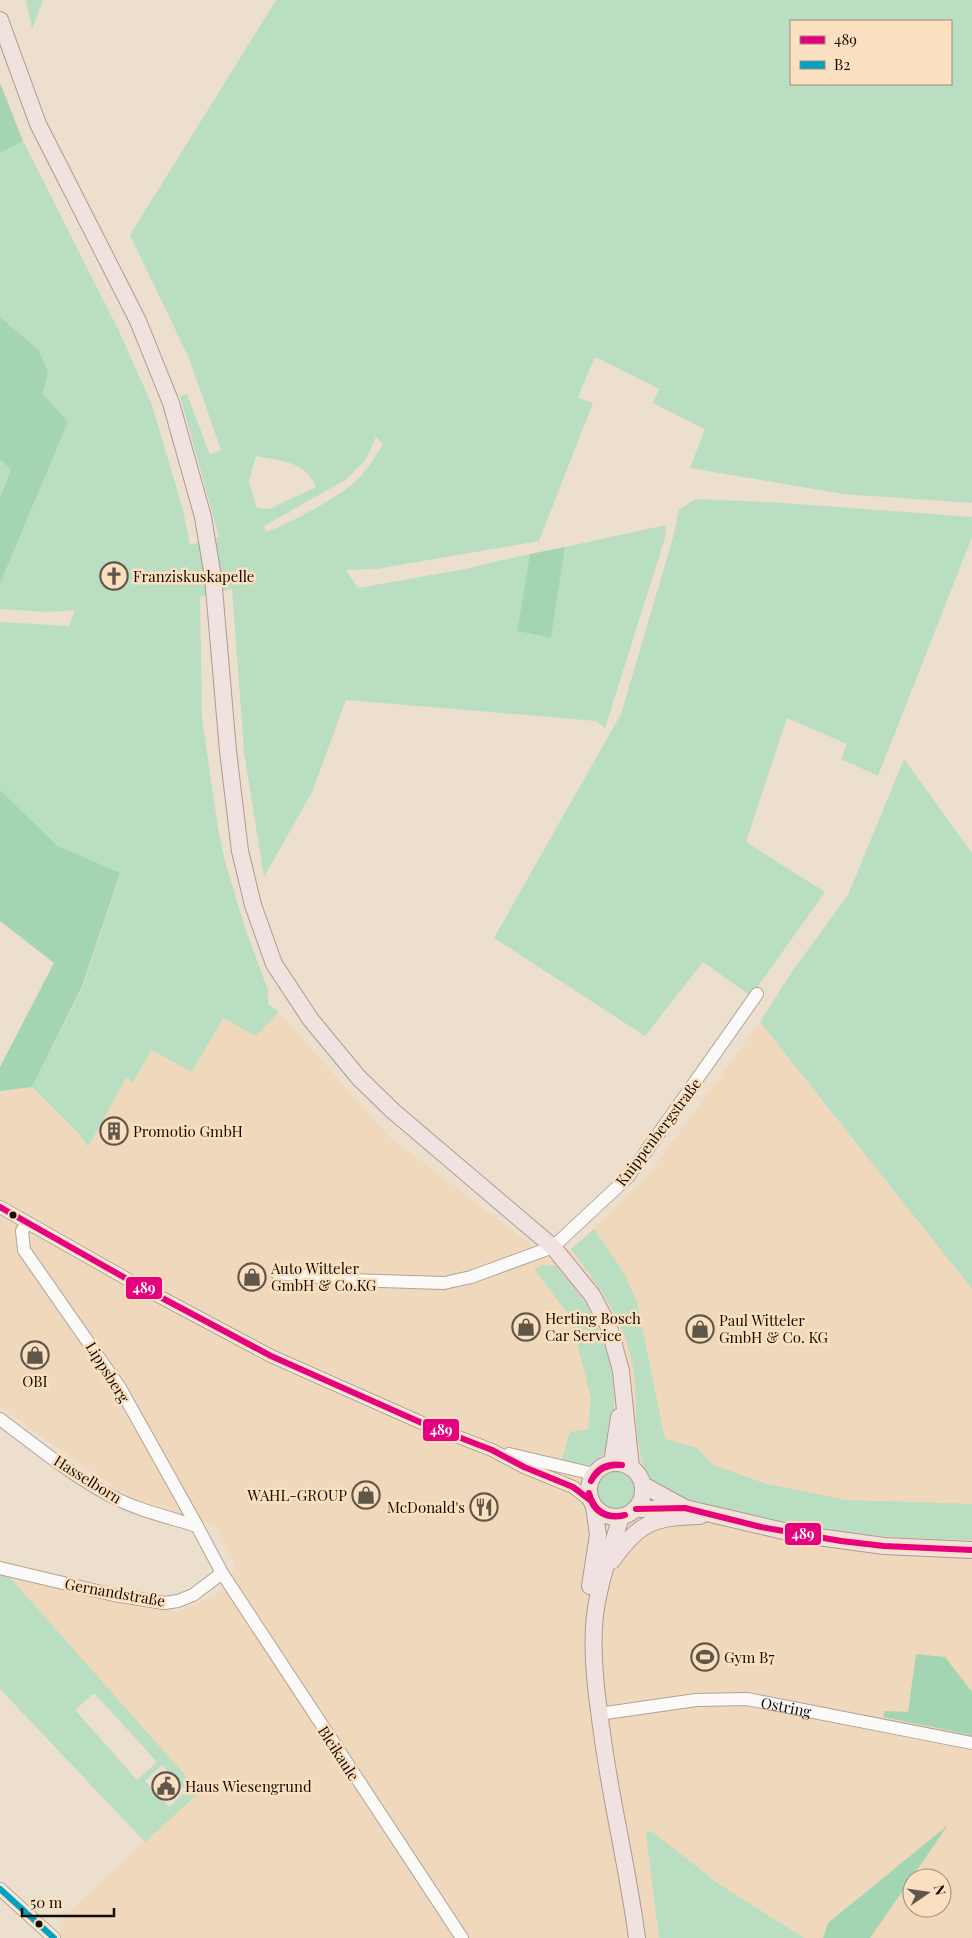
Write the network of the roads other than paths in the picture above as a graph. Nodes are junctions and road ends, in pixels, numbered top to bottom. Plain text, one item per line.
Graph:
1 (0, 20) edge
2 (757, 994) dead end
3 (0, 1208) edge
4 (27, 1223) junction
5 (553, 1247) junction
6 (277, 1273) dead end
7 (622, 1400) junction
8 (0, 1419) edge
9 (492, 1450) junction
10 (612, 1464) junction
11 (631, 1468) junction
12 (594, 1474) junction
13 (643, 1485) junction
14 (592, 1503) junction
15 (685, 1508) junction
16 (636, 1509) junction
17 (712, 1515) junction
18 (621, 1517) junction
19 (198, 1526) junction
20 (972, 1550) edge
21 (0, 1568) edge
22 (220, 1570) junction
23 (604, 1573) junction
24 (594, 1626) junction
25 (599, 1714) junction
26 (972, 1743) edge
27 (0, 1889) edge
28 (54, 1938) edge
29 (462, 1938) edge
30 (637, 1938) edge

1 - 5 main road
2 - 5 street, Knippenbergstraße
3 - 4 street
4 - 9 street
4 - 19 street, Lippsberg
5 - 6 street, Knippenbergstraße
5 - 7 main road
7 - 10 main road
7 - 11 main road
8 - 19 street, Hasselborn
9 - 12 street
9 - 14 street
10 - 11 main road
10 - 12 main road
11 - 13 main road
12 - 14 main road
13 - 15 main road
13 - 16 main road
14 - 18 main road
14 - 24 main road
15 - 16 main road
15 - 17 main road
16 - 18 main road
17 - 20 main road
17 - 23 main road
18 - 23 main road
19 - 22 street
21 - 22 street, Gernandstraße
22 - 29 street, Bleikaule
23 - 24 main road
24 - 25 main road
25 - 26 street, Ostring
25 - 30 main road
27 - 28 street

